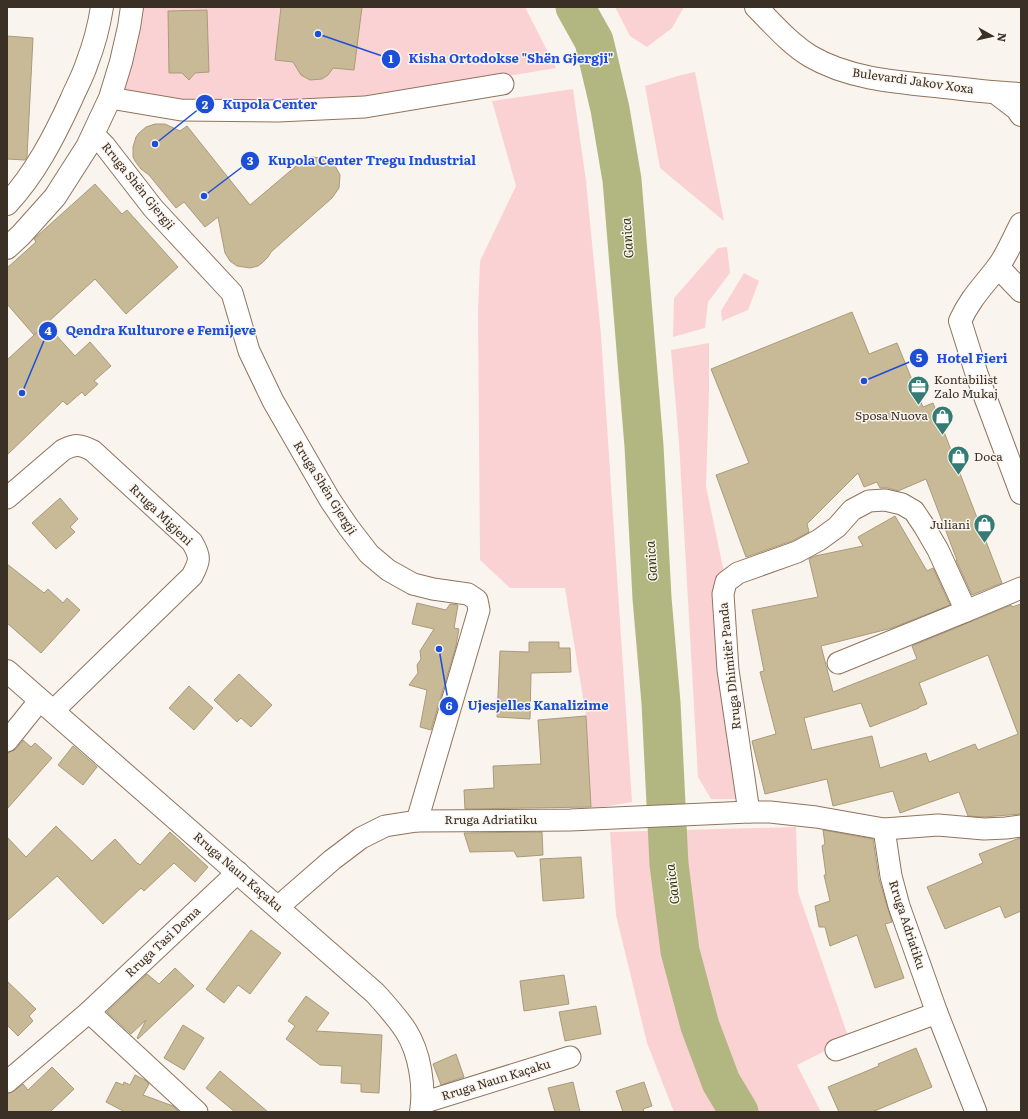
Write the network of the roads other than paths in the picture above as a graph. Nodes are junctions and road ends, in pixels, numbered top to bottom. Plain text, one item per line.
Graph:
1 (102, 7) edge
2 (132, 7) edge
3 (756, 7) edge
4 (503, 84) dead end
5 (996, 93) junction
6 (1021, 94) edge
7 (110, 98) junction
8 (1021, 115) edge
9 (93, 134) junction
10 (7, 204) edge
11 (1021, 224) edge
12 (7, 248) edge
13 (998, 266) junction
14 (1021, 291) edge
15 (1021, 493) edge
16 (7, 498) edge
17 (1021, 588) edge
18 (966, 611) junction
19 (838, 663) dead end
20 (7, 671) edge
21 (47, 706) junction
22 (7, 741) edge
23 (741, 812) junction
24 (417, 821) junction
25 (1021, 826) edge
26 (884, 829) junction
27 (238, 872) junction
28 (278, 908) junction
29 (89, 1012) junction
30 (938, 1012) junction
31 (836, 1050) dead end
32 (570, 1057) dead end
33 (7, 1082) edge
34 (421, 1107) edge
35 (197, 1112) edge
36 (976, 1112) edge

1 - 10 main road
2 - 7 main road
3 - 5 main road, Bulevardi Jakov Xoxa
4 - 7 street
5 - 6 main road, Bulevardi Jakov Xoxa
5 - 8 main road
7 - 9 main road
9 - 12 main road
9 - 24 street, Rruga Shën Gjergji
11 - 13 main road
13 - 14 main road
13 - 15 main road
16 - 21 street, Rruga Migjeni
17 - 18 street
18 - 19 street
18 - 23 street, Rruga Dhimitër Panda
20 - 21 main road, Rruga Naun Kaçaku
21 - 22 street
21 - 27 main road, Rruga Naun Kaçaku
23 - 24 street, Rruga Adriatiku
23 - 26 street
24 - 28 street, Rruga Adriatiku
25 - 26 street
26 - 30 street, Rruga Adriatiku
27 - 28 main road, Rruga Naun Kaçaku
27 - 29 street, Rruga Tasi Dema
28 - 34 main road, Rruga Naun Kaçaku
29 - 33 street, Rruga Tasi Dema
29 - 35 street
30 - 31 street
30 - 36 street, Rruga Adriatiku
32 - 34 street, Rruga Naun Kaçaku

